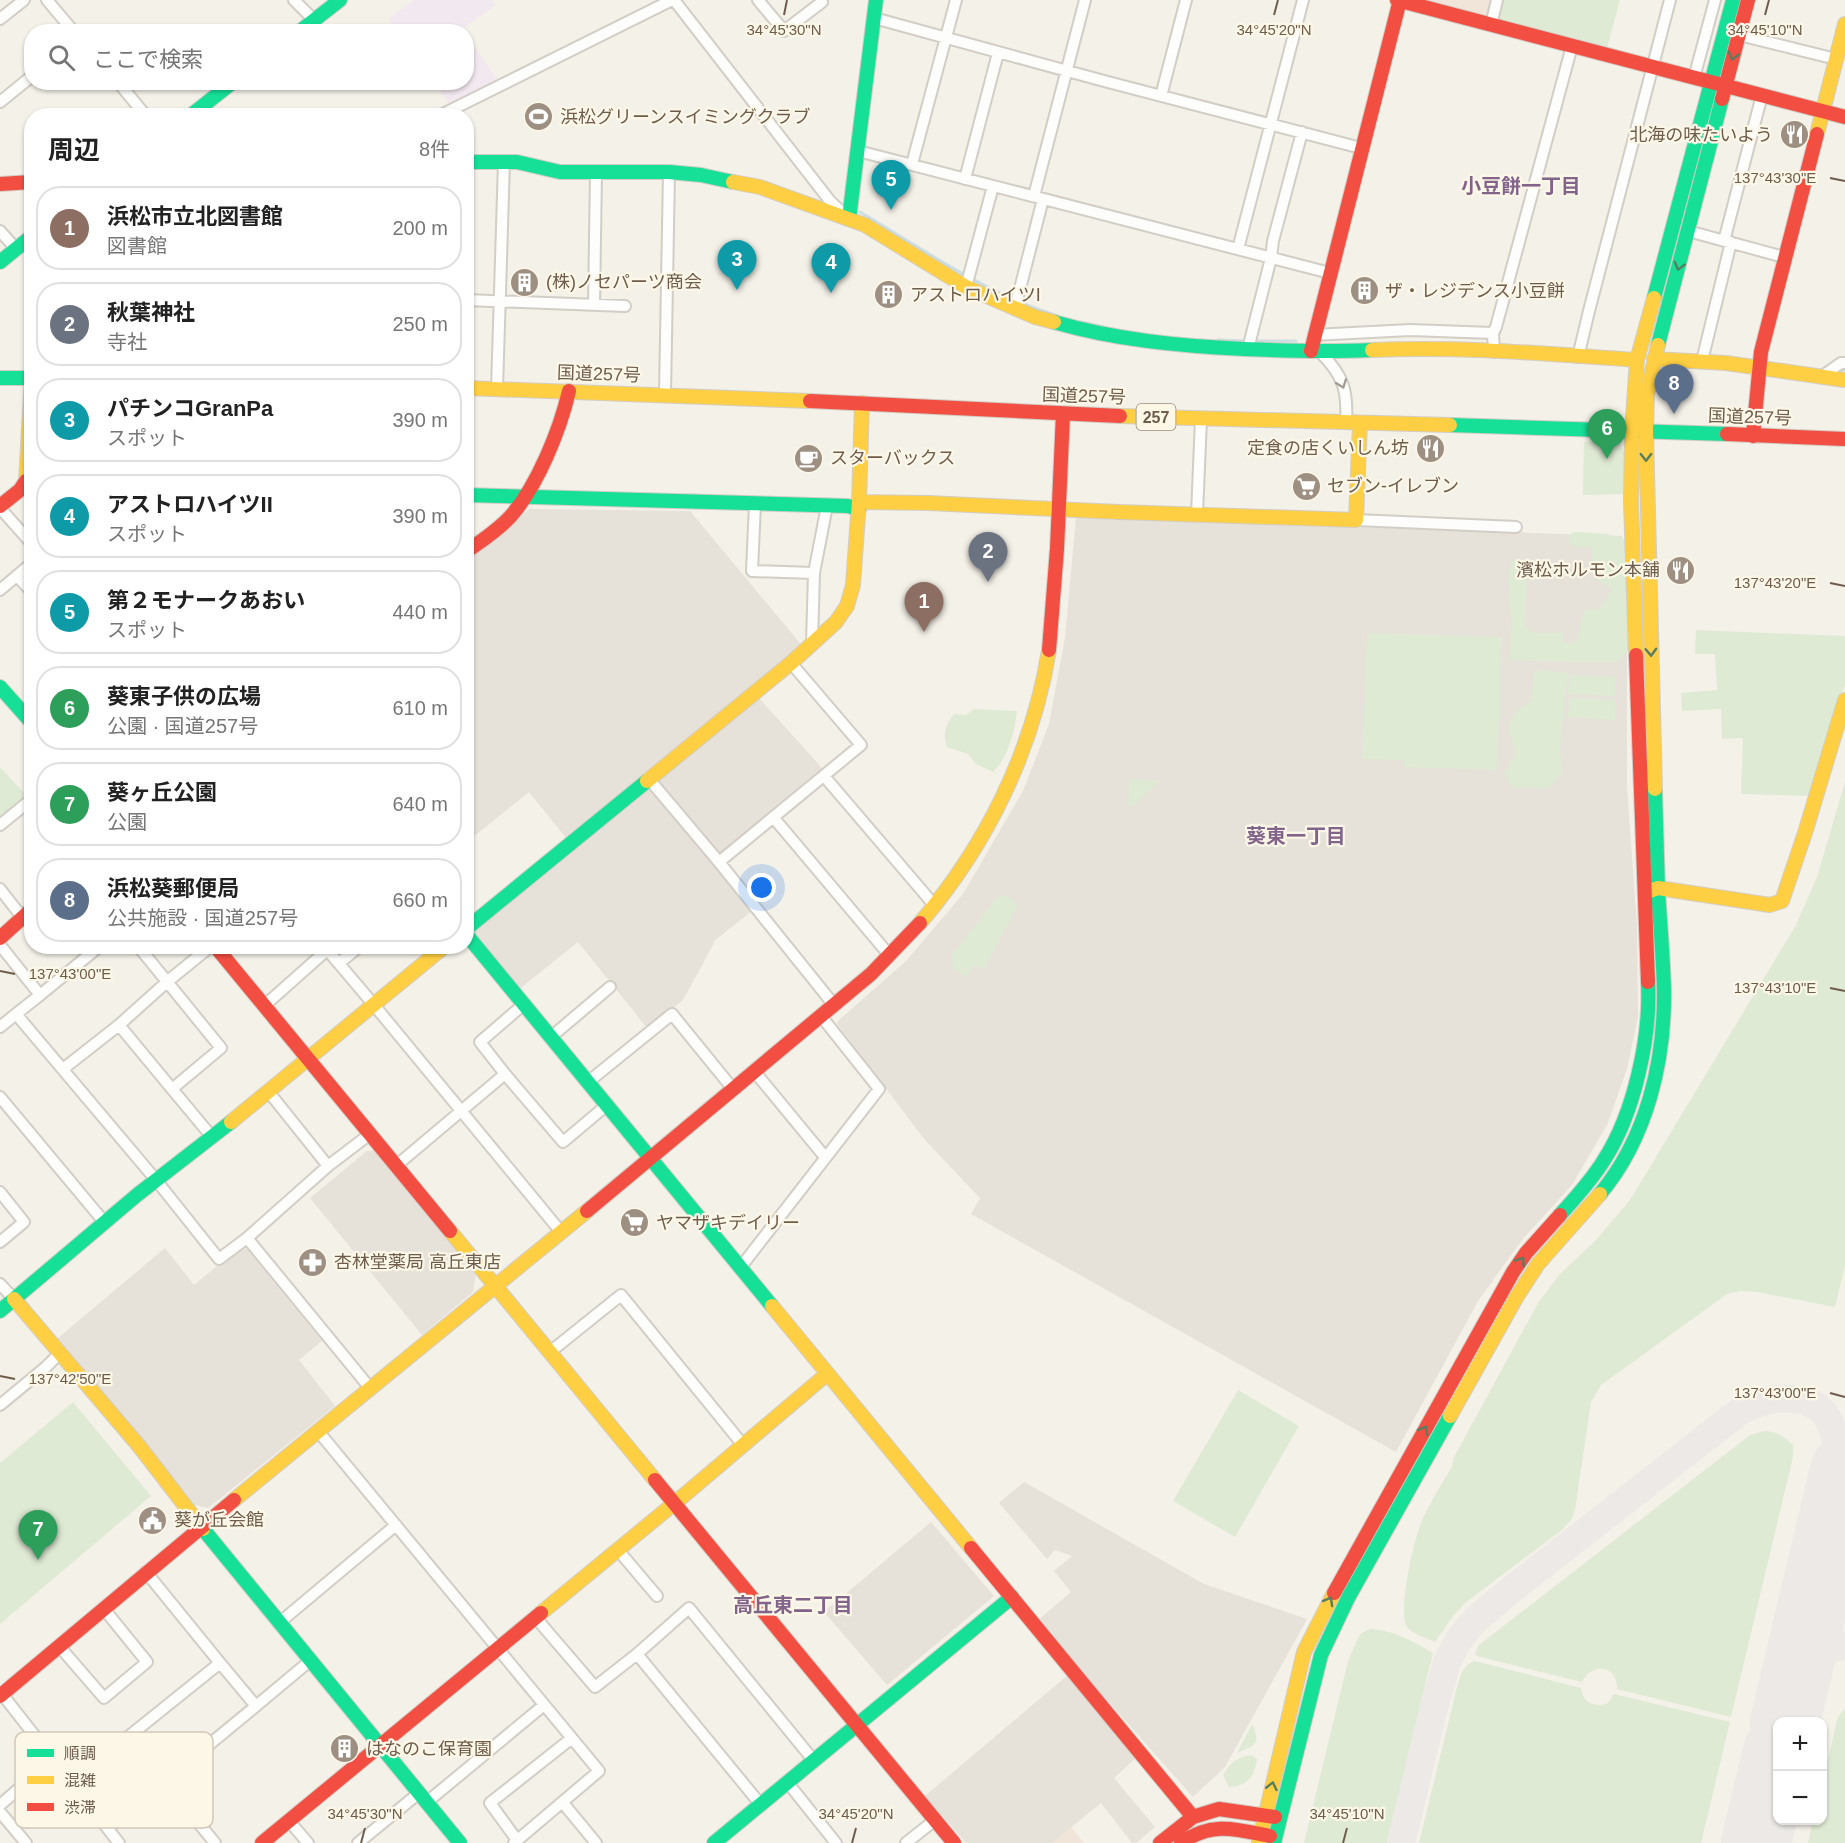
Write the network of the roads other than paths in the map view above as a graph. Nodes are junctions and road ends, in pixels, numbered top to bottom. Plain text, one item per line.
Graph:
1 (24, 0) edge
2 (46, 0) edge
3 (294, 0) edge
4 (340, 0) edge
5 (673, 0) edge
6 (758, 0) edge
7 (821, 0) edge
8 (876, 0) edge
9 (956, 0) edge
10 (1085, 0) edge
11 (1186, 0) edge
12 (1303, 0) edge
13 (1399, 0) edge
14 (1497, 0) edge
15 (1670, 0) edge
16 (1715, 0) edge
17 (1732, 0) edge
18 (1748, 0) edge
19 (874, 18) junction
20 (0, 19) edge
21 (314, 20) junction
22 (67, 24) edge
23 (309, 24) edge
24 (1845, 24) edge
25 (1491, 25) junction
26 (1739, 35) junction
27 (946, 38) junction
28 (1572, 46) junction
29 (998, 53) junction
30 (1836, 59) junction
31 (1653, 68) junction
32 (1067, 71) junction
33 (1694, 78) junction
34 (24, 82) edge
35 (1711, 82) junction
36 (1726, 85) junction
37 (124, 90) edge
38 (223, 90) edge
39 (1762, 95) junction
40 (1161, 96) junction
41 (0, 102) edge
42 (139, 108) edge
43 (200, 108) edge
44 (455, 108) edge
45 (1823, 112) junction
46 (1845, 117) edge
47 (1270, 123) junction
48 (1302, 132) junction
49 (1361, 147) junction
50 (858, 151) junction
51 (474, 162) edge
52 (504, 162) junction
53 (912, 164) junction
54 (669, 172) junction
55 (596, 173) junction
56 (965, 178) junction
57 (24, 182) edge
58 (0, 184) edge
59 (993, 186) junction
60 (1039, 197) junction
61 (849, 219) junction
62 (0, 231) edge
63 (1689, 231) junction
64 (24, 242) edge
65 (1728, 242) junction
66 (16, 249) junction
67 (1238, 249) junction
68 (1784, 257) junction
69 (1271, 258) junction
70 (0, 261) edge
71 (1330, 273) junction
72 (968, 280) junction
73 (474, 300) edge
74 (500, 301) junction
75 (1016, 303) junction
76 (594, 305) junction
77 (625, 306) dead end
78 (1493, 333) junction
79 (1314, 335) junction
80 (1250, 343) junction
81 (1494, 351) junction
82 (1316, 352) junction
83 (1578, 357) junction
84 (1654, 358) junction
85 (1637, 360) junction
86 (1702, 360) junction
87 (1845, 363) edge
88 (1758, 366) junction
89 (1821, 377) junction
90 (0, 378) edge
91 (24, 379) edge
92 (1845, 380) edge
93 (474, 388) edge
94 (497, 389) junction
95 (569, 391) junction
96 (665, 394) junction
97 (862, 403) junction
98 (1063, 414) junction
99 (1201, 418) junction
100 (1353, 423) junction
101 (1631, 431) junction
102 (1646, 431) junction
103 (1753, 436) junction
104 (1845, 439) edge
105 (24, 486) edge
106 (474, 495) edge
107 (525, 497) junction
108 (755, 504) junction
109 (859, 505) junction
110 (827, 506) junction
111 (0, 507) edge
112 (1060, 509) junction
113 (1197, 514) junction
114 (1356, 520) junction
115 (1516, 527) dead end
116 (24, 535) edge
117 (474, 545) edge
118 (24, 570) edge
119 (814, 573) junction
120 (17, 576) junction
121 (24, 583) edge
122 (0, 590) edge
123 (812, 642) junction
124 (791, 663) junction
125 (0, 687) edge
126 (1845, 700) edge
127 (24, 714) edge
128 (824, 776) junction
129 (649, 779) junction
130 (24, 805) edge
131 (773, 817) junction
132 (0, 825) edge
133 (719, 862) junction
134 (0, 889) edge
135 (1651, 890) junction
136 (935, 906) junction
137 (24, 910) edge
138 (24, 916) edge
139 (474, 922) edge
140 (0, 938) edge
141 (474, 944) edge
142 (0, 945) edge
143 (90, 954) edge
144 (145, 954) edge
145 (203, 954) edge
146 (220, 954) edge
147 (319, 954) edge
148 (331, 954) edge
149 (350, 954) edge
150 (435, 954) edge
151 (890, 956) junction
152 (339, 963) junction
153 (168, 981) junction
154 (610, 987) dead end
155 (40, 995) junction
156 (524, 1004) junction
157 (374, 1005) junction
158 (834, 1005) junction
159 (264, 1006) junction
160 (16, 1014) junction
161 (821, 1016) junction
162 (119, 1025) junction
163 (0, 1028) edge
164 (551, 1037) junction
165 (307, 1058) junction
166 (63, 1069) junction
167 (754, 1071) junction
168 (506, 1074) junction
169 (588, 1082) junction
170 (172, 1089) junction
171 (733, 1089) junction
172 (268, 1091) junction
173 (0, 1097) edge
174 (607, 1105) junction
175 (461, 1110) junction
176 (370, 1134) junction
177 (212, 1137) junction
178 (825, 1157) junction
179 (651, 1158) junction
180 (397, 1165) junction
181 (328, 1166) junction
182 (156, 1180) junction
183 (0, 1192) edge
184 (105, 1223) junction
185 (561, 1232) junction
186 (247, 1238) junction
187 (0, 1242) edge
188 (740, 1268) junction
189 (0, 1284) edge
190 (495, 1287) junction
191 (14, 1299) junction
192 (0, 1311) edge
193 (550, 1352) junction
194 (60, 1353) junction
195 (827, 1374) junction
196 (370, 1388) junction
197 (0, 1405) edge
198 (318, 1431) junction
199 (742, 1445) junction
200 (675, 1503) junction
201 (396, 1525) junction
202 (201, 1527) junction
203 (618, 1550) junction
204 (146, 1572) junction
205 (657, 1596) dead end
206 (1012, 1597) junction
207 (104, 1609) junction
208 (536, 1618) junction
209 (279, 1623) junction
210 (59, 1647) junction
211 (498, 1648) junction
212 (637, 1654) junction
213 (311, 1660) junction
214 (220, 1663) junction
215 (1, 1695) edge
216 (544, 1705) junction
217 (256, 1706) junction
218 (857, 1725) junction
219 (31, 1732) edge
220 (134, 1732) edge
221 (572, 1738) junction
222 (213, 1741) edge
223 (380, 1745) junction
224 (814, 1761) junction
225 (788, 1783) junction
226 (15, 1792) edge
227 (423, 1797) junction
228 (563, 1803) junction
229 (762, 1804) junction
230 (0, 1805) edge
231 (0, 1812) edge
232 (1265, 1815) junction
233 (1193, 1817) junction
234 (1280, 1818) junction
235 (935, 1820) junction
236 (289, 1821) junction
237 (108, 1828) edge
238 (203, 1828) edge
239 (369, 1834) junction
240 (1260, 1839) edge
241 (723, 1840) edge
242 (1275, 1840) edge
243 (516, 1841) edge
244 (26, 1843) edge
245 (119, 1843) edge
246 (215, 1843) edge
247 (262, 1843) edge
248 (308, 1843) edge
249 (358, 1843) edge
250 (377, 1843) edge
251 (460, 1843) edge
252 (596, 1843) edge
253 (836, 1843) edge
254 (906, 1843) edge
255 (954, 1843) edge
256 (1160, 1843) edge
257 (1181, 1843) edge

1 - 20 street
2 - 22 street
3 - 21 street
4 - 21 main road
5 - 44 street
5 - 61 street
6 - 7 street
8 - 19 main road
9 - 27 street
10 - 32 street
11 - 40 street
12 - 47 street
13 - 25 main road
13 - 49 main road
14 - 25 street
15 - 31 street
16 - 33 street
17 - 35 main road
18 - 26 main road
19 - 27 street
19 - 50 main road
21 - 23 main road
24 - 30 main road
25 - 28 main road
26 - 30 street
26 -> 36 main road
27 - 29 street
27 - 53 street
28 - 31 main road
28 - 78 street
29 - 32 street
29 - 56 street
30 - 45 main road
31 - 33 main road
31 - 83 street
32 - 40 street
32 - 60 street
33 - 35 main road
34 - 41 street
35 - 36 main road
35 - 85 main road
36 - 39 main road
36 - 63 main road
37 - 42 street
38 - 43 main road
39 - 45 main road
39 - 65 street
40 - 47 street
45 - 46 main road
45 - 68 main road
47 - 48 street
47 - 67 street
48 - 49 street
48 - 69 street
49 - 71 main road
50 - 53 street
50 - 61 main road
51 - 52 main road
52 - 55 main road
52 - 74 street
53 - 56 street
54 - 55 main road
54 - 61 main road
54 - 96 street
55 - 76 street
56 - 59 street
57 - 58 main road
59 - 60 street
59 - 72 street
60 - 67 street
60 - 75 street
61 - 72 main road
62 - 66 street
63 - 65 street
63 -> 84 main road
64 - 66 main road
65 - 68 street
65 - 86 street
66 - 70 main road
67 - 69 street
68 - 88 main road
69 - 71 street
69 - 80 street
71 - 79 main road
72 - 75 main road
73 - 74 street
74 - 76 street
74 - 94 street
75 - 80 main road
76 - 77 street
78 - 79 street
78 - 81 street
79 - 82 main road
80 - 82 main road
81 - 82 main road
81 - 83 main road
82 -> 100 street
83 - 85 main road
84 - 86 main road
84 - 102 main road
85 - 101 main road
86 - 88 main road
87 - 89 street
88 - 89 main road
88 - 103 main road
89 - 92 main road
90 - 91 main road
93 - 94 main road, 国道257号 / 257
94 - 95 main road, 国道257号 / 257
95 - 96 main road, 国道257号 / 257
95 - 107 main road
96 - 97 main road, 国道257号 / 257
97 - 98 main road, 国道257号 / 257
97 - 109 main road
98 - 99 main road, 国道257号 / 257
98 - 112 main road
99 - 100 main road, 国道257号 / 257
99 - 113 street
100 - 101 main road, 国道257号 / 257
100 - 114 main road
101 - 102 main road, 国道257号 / 257
101 - 135 main road
102 - 103 main road, 国道257号 / 257
102 -> 135 main road
103 - 104 main road, 国道257号 / 257
105 - 111 main road
106 - 107 main road
107 - 108 main road
107 - 117 main road
108 - 110 main road
108 - 119 street
109 - 110 main road
109 - 112 main road
109 - 123 main road
110 - 119 street
111 - 116 street
112 - 113 main road
112 - 136 main road
113 - 114 main road
114 - 115 street
118 - 120 street
119 - 123 street
120 - 121 street
120 - 122 street
123 - 124 main road
124 - 128 street
124 - 129 main road
125 - 127 main road
126 - 135 main road
128 - 131 street
128 - 136 street
129 - 133 street
129 - 139 main road
130 - 132 street
131 - 133 street
131 - 151 street
133 - 158 street
134 - 137 street
232 -> 135 main road
135 - 234 main road
136 - 151 main road
138 - 140 main road
141 - 156 main road
142 - 155 street
143 - 155 street
144 - 153 street
145 - 153 street
146 - 159 main road
147 - 159 street
148 - 152 street
149 - 152 street
150 - 157 main road
151 - 158 main road
152 - 157 street
153 - 162 street
153 - 170 street
154 - 164 street
155 - 160 street
156 - 164 main road
156 - 168 street
157 - 165 main road
157 - 175 street
158 - 161 main road
159 - 165 main road
160 - 163 street
160 - 166 street
161 - 167 main road
161 - 178 street
162 - 166 street
162 - 170 street
164 - 169 main road
165 - 172 main road
165 - 176 main road
166 - 182 street
167 - 171 main road
167 - 178 street
168 - 174 street
168 - 175 street
169 - 171 street
169 - 174 main road
170 - 177 street
171 - 179 main road
172 - 177 main road
172 - 181 street
173 - 184 street
174 - 179 main road
175 - 180 street
175 - 185 street
176 - 180 main road
176 - 181 street
177 - 182 main road
178 - 188 street
179 - 185 main road
179 - 188 main road
180 - 190 main road
181 - 186 street
182 - 184 main road
182 - 186 street
183 - 187 street
184 - 191 main road
185 - 190 main road
186 - 196 street
188 - 195 main road
189 - 191 street
190 - 193 main road
190 - 196 main road
191 - 192 main road
191 - 194 main road
193 - 199 street
193 - 200 main road
194 - 197 street
194 - 202 main road
195 - 199 main road
195 - 206 main road
196 - 198 main road
198 - 201 street
198 - 202 main road
199 - 200 main road
200 - 203 main road
200 - 218 main road
201 - 209 street
201 - 211 street
202 - 204 main road
202 - 209 main road
203 - 205 street
203 - 208 main road
204 - 207 main road
204 - 214 street
206 - 218 main road
206 - 233 main road
207 - 210 main road
207 - 210 street
208 - 211 main road
208 - 212 street
209 - 213 main road
210 - 215 main road
211 - 216 street
211 - 223 main road
212 - 224 street
212 - 229 street
213 - 217 street
213 - 223 main road
214 - 217 street
214 - 220 street
215 - 219 street
216 - 221 street
216 - 227 street
217 - 222 street
218 - 224 main road
218 - 235 main road
221 - 228 street
221 - 243 street
223 - 227 main road
223 - 236 main road
224 - 225 main road
225 - 229 main road
225 - 253 street
226 - 230 street
227 - 239 street
227 - 251 main road
228 - 243 street
228 - 252 street
229 - 241 main road
231 - 244 street
232 - 233 main road
232 - 234 main road
232 - 240 main road
233 - 256 main road
234 - 242 main road
235 - 254 street
235 - 255 main road
236 - 247 main road
236 - 248 street
237 - 245 street
238 - 246 street
239 - 249 street
239 - 250 street
240 - 242 main road
240 - 257 main road

